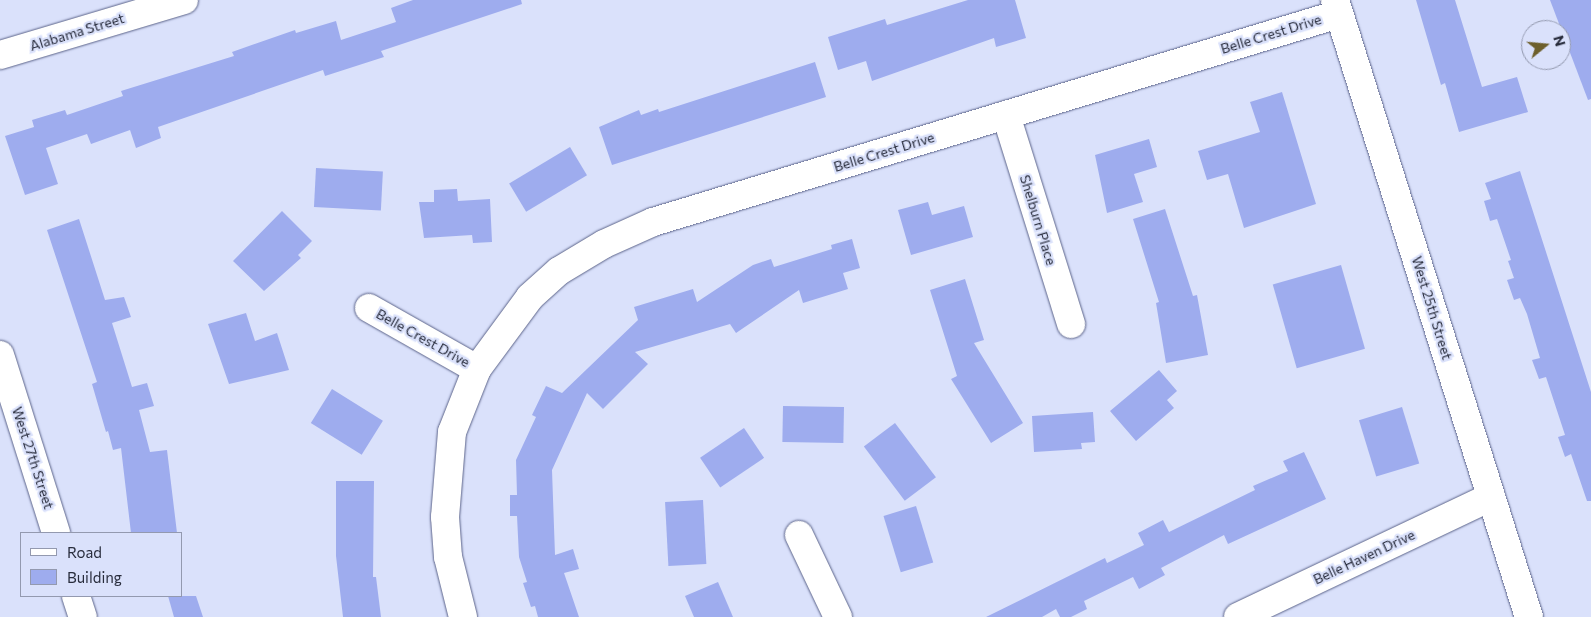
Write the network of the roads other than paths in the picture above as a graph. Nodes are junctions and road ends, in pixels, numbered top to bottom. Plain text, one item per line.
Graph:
1 (184, 0) edge
2 (1337, 7) edge
3 (0, 55) edge
4 (1006, 115) junction
5 (369, 308) dead end
6 (1071, 324) dead end
7 (0, 355) edge
8 (477, 368) junction
9 (1491, 497) junction
10 (56, 532) edge
11 (799, 535) dead end
12 (76, 597) edge
13 (83, 617) edge
14 (463, 617) edge
15 (838, 617) edge
16 (1238, 617) edge
17 (1529, 617) edge

1 - 3 street, Alabama Street
2 - 4 street, Belle Crest Drive
2 - 9 street, West 25th Street
4 - 6 street, Shelburn Place
4 - 8 street, Belle Crest Drive
5 - 8 street, Belle Crest Drive
7 - 10 street, West 27th Street
8 - 14 street, Belle Crest Drive
9 - 16 street, Belle Haven Drive
9 - 17 street, West 25th Street
11 - 15 street
12 - 13 street

